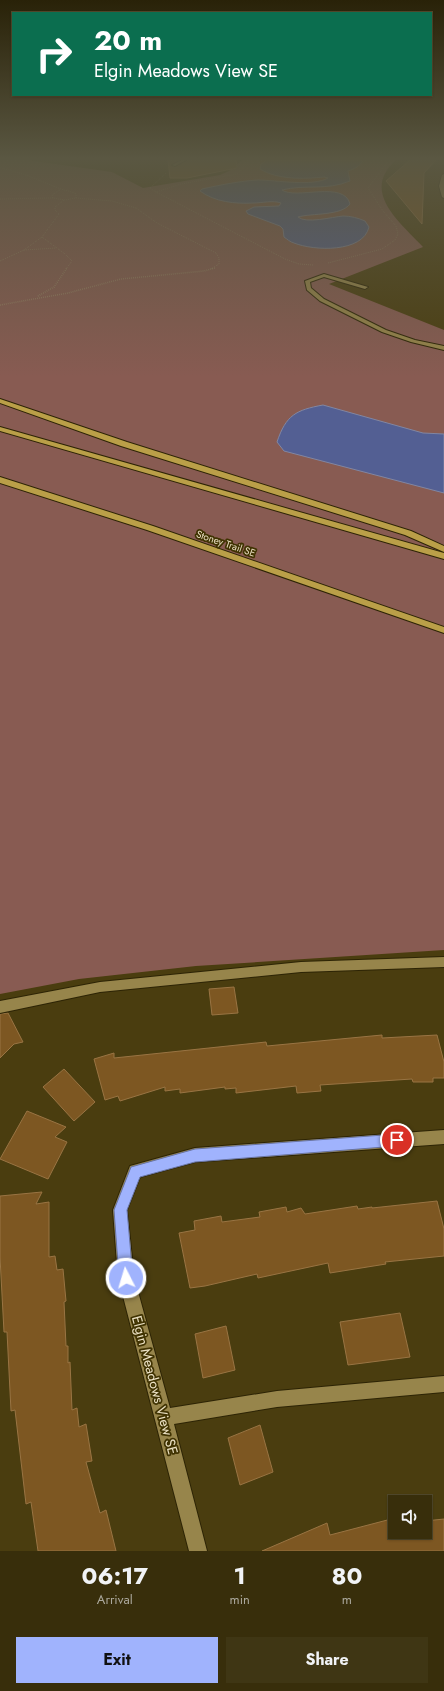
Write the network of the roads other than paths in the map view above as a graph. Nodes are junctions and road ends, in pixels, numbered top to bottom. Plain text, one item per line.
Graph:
1 (365, 287) dead end
2 (444, 348) edge
3 (0, 401) edge
4 (0, 429) edge
5 (0, 480) edge
6 (444, 549) edge
7 (444, 556) edge
8 (444, 630) edge
9 (444, 962) edge
10 (0, 1007) edge
11 (444, 1136) edge
12 (444, 1384) edge
13 (164, 1417) junction
14 (198, 1551) edge

1 - 2 street
3 - 6 highway
4 - 7 highway
5 - 8 highway, Stoney Trail SE
9 - 10 street
11 - 13 street, Elgin Meadows View SE
12 - 13 street
13 - 14 street, Elgin Meadows View SE

